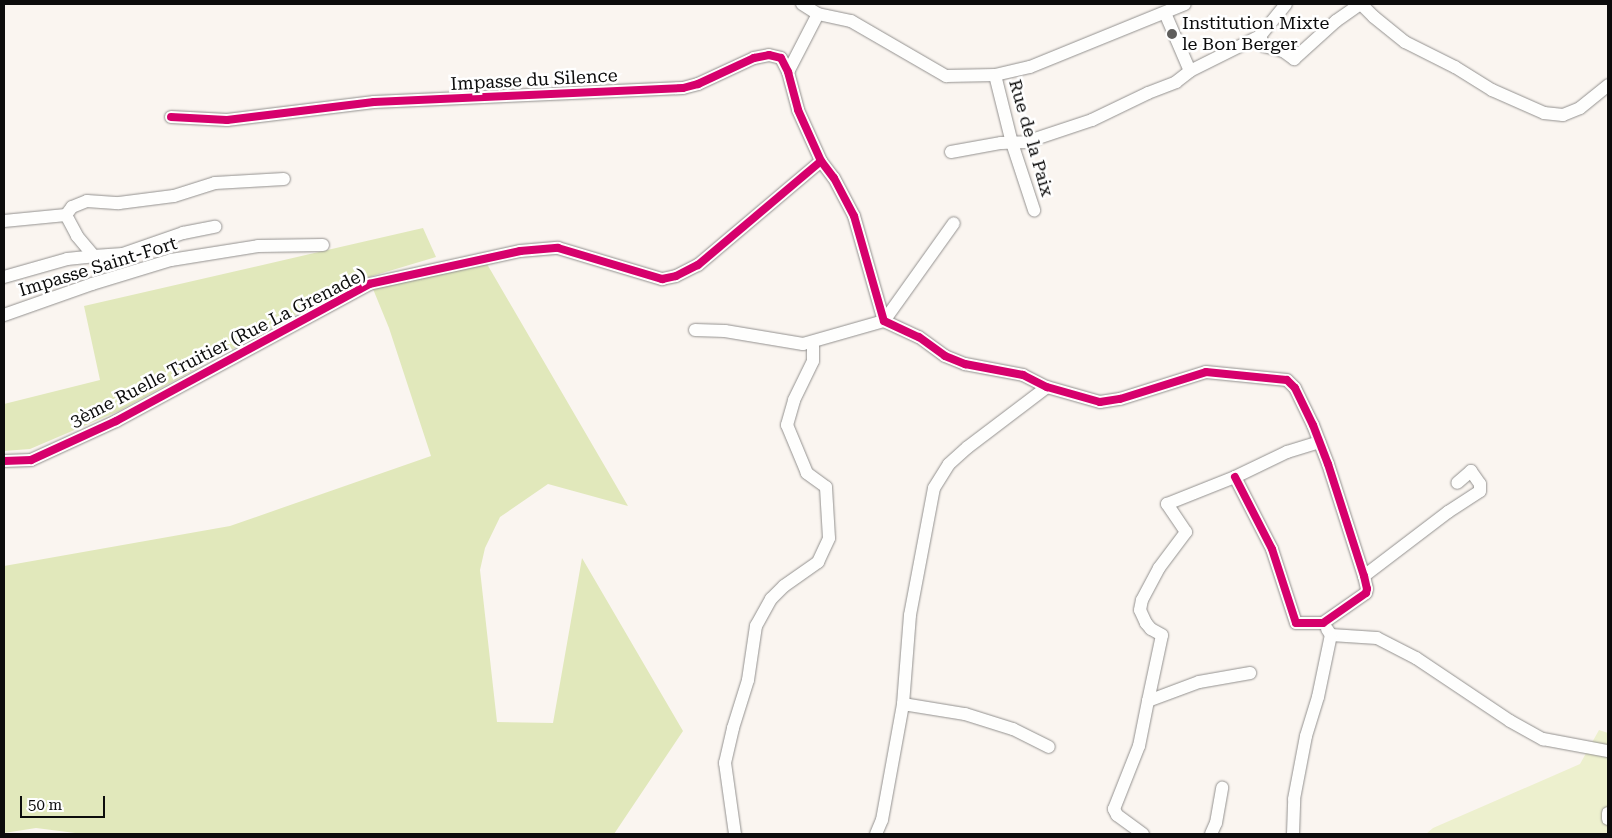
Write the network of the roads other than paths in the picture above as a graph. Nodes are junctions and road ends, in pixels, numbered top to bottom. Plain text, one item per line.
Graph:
1 (802, 4) edge
2 (1286, 4) edge
3 (1361, 4) edge
4 (1180, 5) edge
5 (1165, 13) junction
6 (818, 14) junction
7 (1260, 36) junction
8 (1190, 71) junction
9 (788, 72) junction
10 (995, 76) junction
11 (1608, 85) edge
12 (171, 118) dead end
13 (1012, 143) junction
14 (951, 152) dead end
15 (821, 161) junction
16 (284, 179) dead end
17 (1034, 210) dead end
18 (66, 215) junction
19 (4, 222) edge
20 (954, 223) dead end
21 (215, 227) dead end
22 (323, 245) dead end
23 (94, 256) junction
24 (4, 277) edge
25 (4, 315) edge
26 (884, 321) junction
27 (695, 330) dead end
28 (813, 342) junction
29 (1047, 387) junction
30 (1320, 442) junction
31 (4, 461) edge
32 (1235, 478) junction
33 (1457, 484) dead end
34 (1364, 576) junction
35 (1323, 623) junction
36 (1331, 635) junction
37 (1250, 673) dead end
38 (1148, 701) junction
39 (903, 704) junction
40 (1049, 747) dead end
41 (1608, 751) edge
42 (1222, 788) dead end
43 (1608, 813) edge
44 (1608, 819) edge
45 (735, 834) edge
46 (876, 834) edge
47 (1143, 834) edge
48 (1211, 834) edge
49 (1293, 834) edge

1 - 6 street
2 - 7 street
3 - 7 street
3 - 11 street
4 - 5 street
5 - 8 street
5 - 10 street
6 - 9 street
6 - 10 street
7 - 8 street
8 - 13 street
9 - 12 street, Impasse du Silence
9 - 15 street, Impasse du Silence
10 - 13 street, Rue de la Paix
13 - 14 street
13 - 17 street, Rue de la Paix
15 - 26 street, Impasse du Silence
15 - 31 street, 3ème Ruelle Truitier (Rue La Grenade)
16 - 18 street
18 - 19 street
18 - 23 street
20 - 26 street
21 - 23 street
22 - 25 street, Impasse Saint-Fort
23 - 24 street
26 - 28 street
26 - 29 street
27 - 28 street
28 - 45 street
29 - 30 street
29 - 39 street
30 - 32 street
30 - 34 street
32 - 35 street
32 - 38 street
33 - 34 street
34 - 35 street
35 - 36 street
36 - 41 street
36 - 49 street
37 - 38 street
38 - 47 street
39 - 40 street
39 - 46 street
42 - 48 street
43 - 44 street

